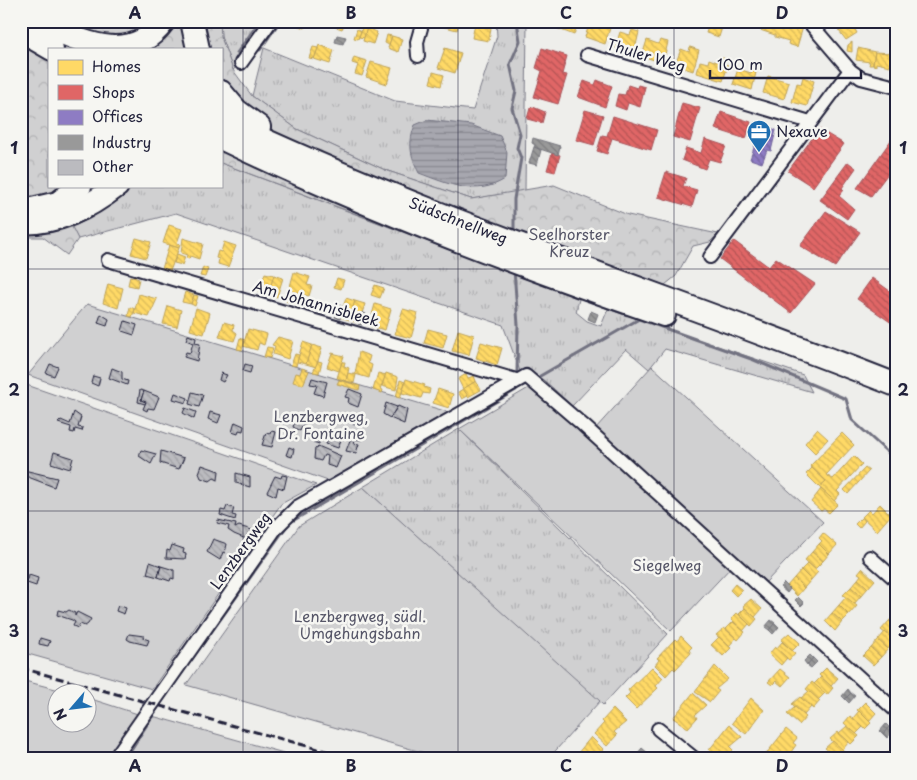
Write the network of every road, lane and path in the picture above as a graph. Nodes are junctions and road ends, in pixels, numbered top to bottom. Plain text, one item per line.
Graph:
1 (164, 21) edge
2 (192, 21) edge
3 (271, 21) edge
4 (423, 21) edge
5 (808, 21) edge
6 (31, 28) edge
7 (51, 48) edge
8 (80, 48) edge
9 (198, 48) edge
10 (48, 52) edge
11 (587, 54) dead end
12 (418, 56) dead end
13 (241, 63) dead end
14 (850, 70) junction
15 (896, 87) edge
16 (222, 93) edge
17 (222, 121) edge
18 (810, 122) junction
19 (222, 138) edge
20 (222, 153) edge
21 (297, 164) junction
22 (77, 188) edge
23 (114, 188) edge
24 (21, 210) edge
25 (21, 223) edge
26 (710, 257) dead end
27 (108, 260) dead end
28 (618, 291) junction
29 (521, 378) junction
30 (896, 385) edge
31 (896, 397) edge
32 (870, 557) dead end
33 (896, 580) edge
34 (896, 711) edge
35 (658, 730) dead end
36 (114, 759) edge
37 (695, 759) edge

1 - 6 highway
2 - 9 highway
3 - 13 street
4 - 12 street
5 - 14 street
6 - 7 highway
6 - 8 highway
6 - 10 highway
11 - 18 street, Thuler Weg
14 - 15 street
14 - 18 street
16 - 21 highway
17 - 21 highway, Südschnellweg
18 - 26 street
19 - 21 highway, Südschnellweg
20 - 21 highway
21 - 28 highway, Südschnellweg
22 - 24 highway
23 - 25 highway
27 - 29 street, Am Johannisbleek
28 - 30 highway, Südschnellweg
28 - 31 highway, Südschnellweg
29 - 34 street
29 - 36 street, Lenzbergweg
32 - 33 street
35 - 37 street

